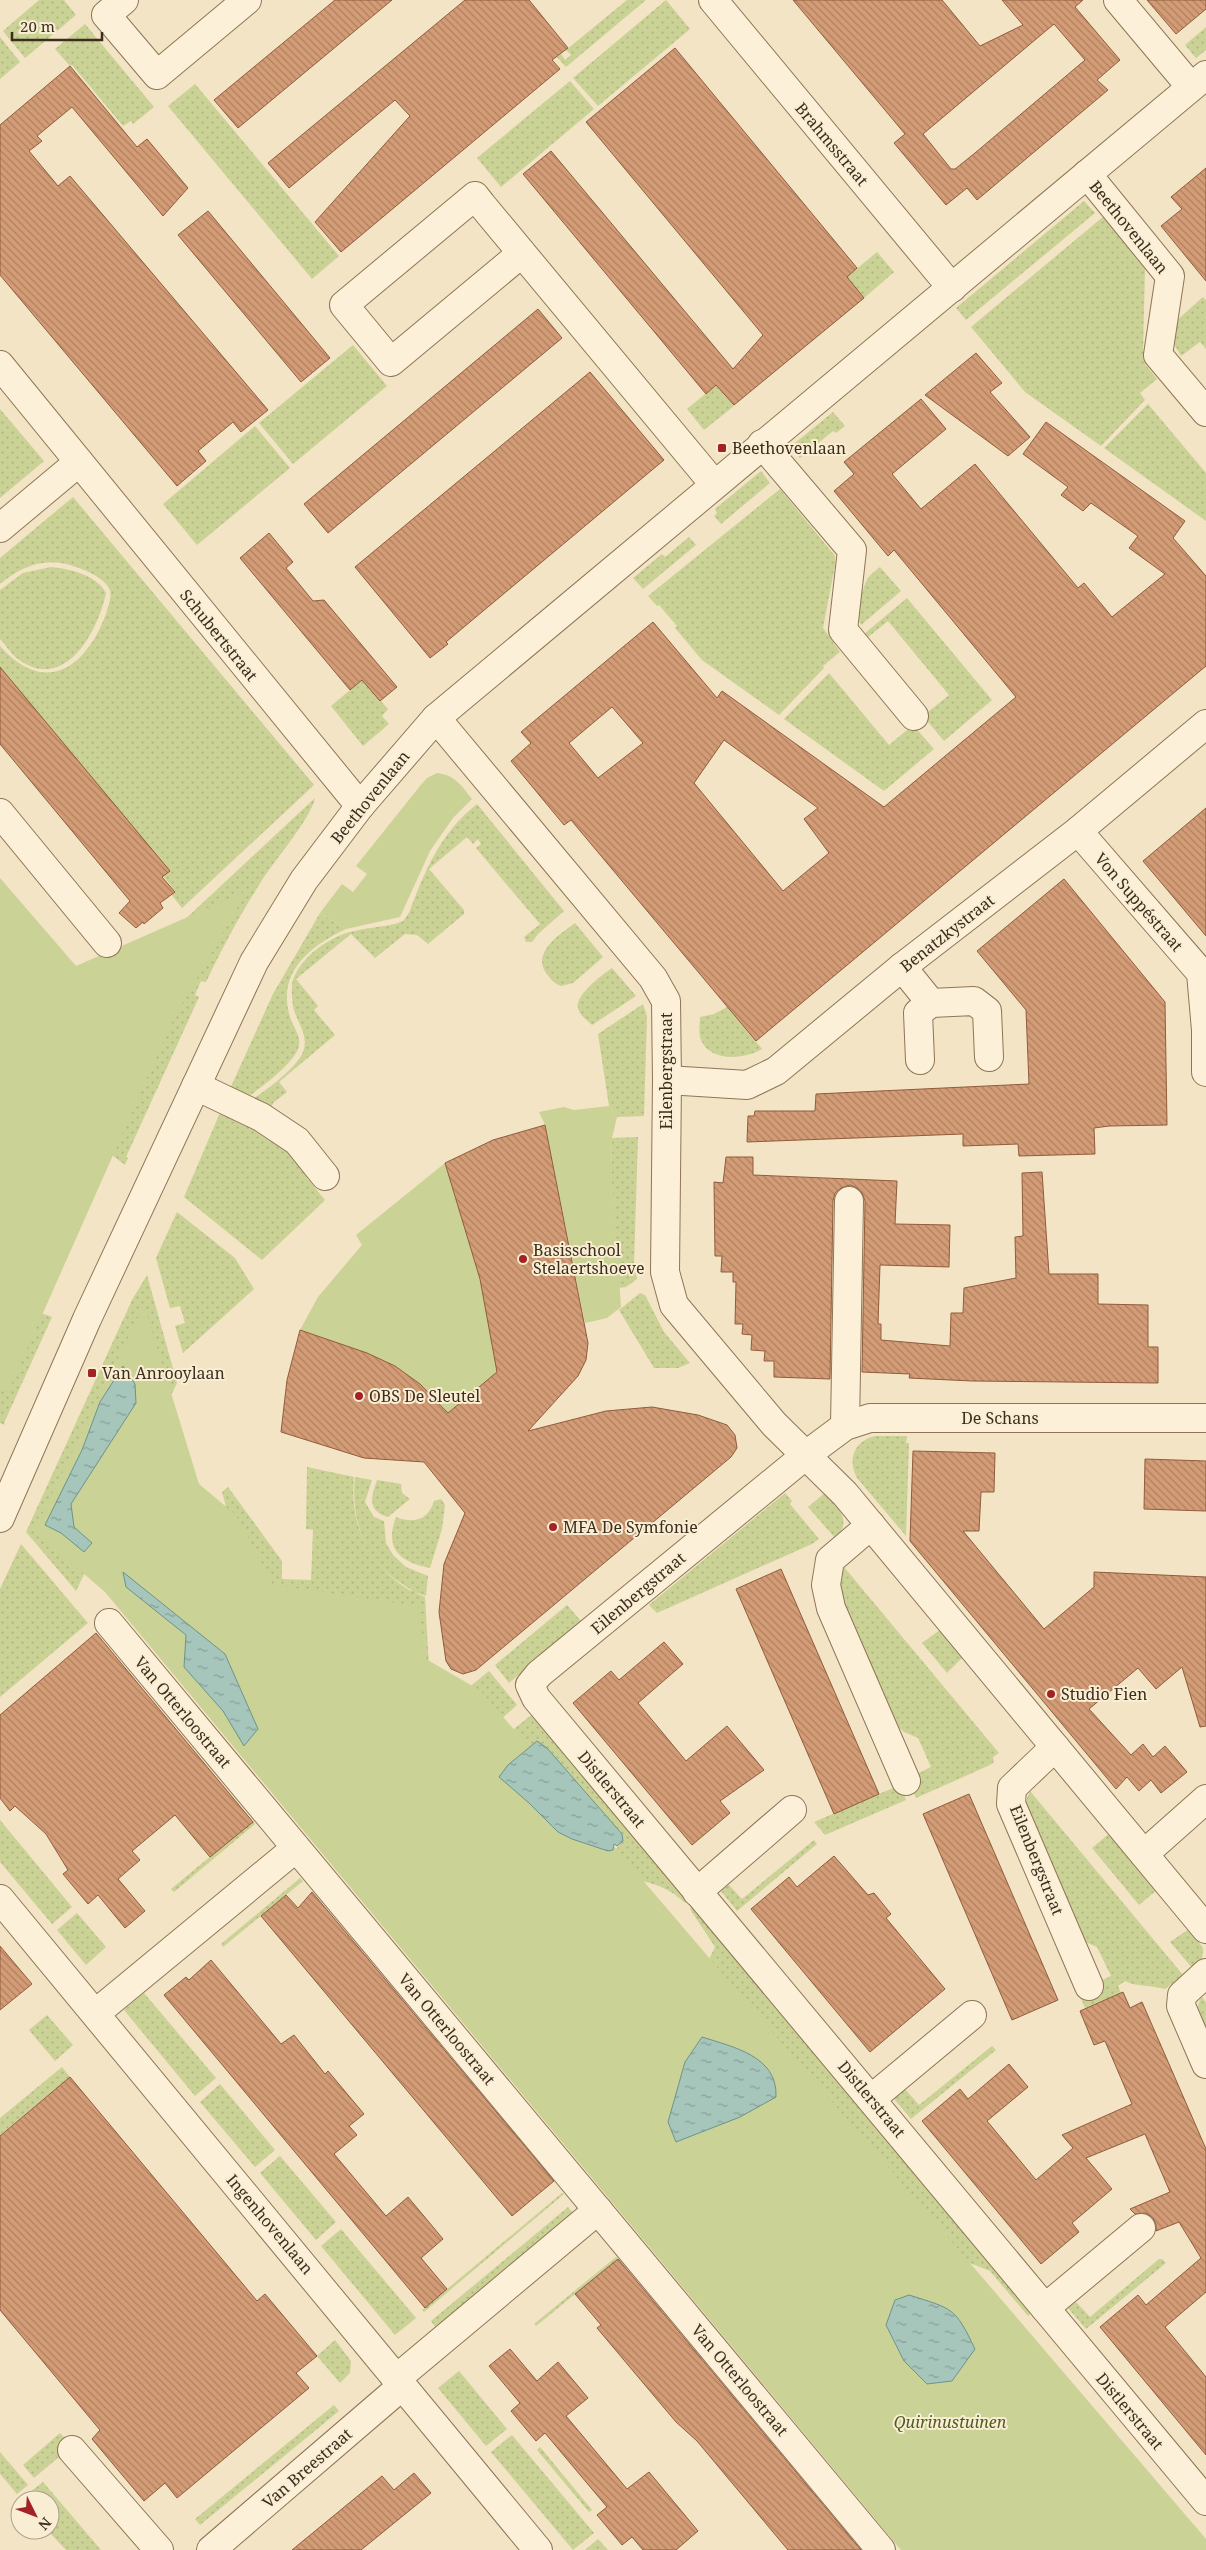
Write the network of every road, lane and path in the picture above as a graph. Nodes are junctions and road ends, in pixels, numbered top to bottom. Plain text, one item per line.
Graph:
1 (124, 0) edge
2 (246, 0) edge
3 (713, 0) edge
4 (1118, 0) edge
5 (1198, 81) edge
6 (1087, 174) junction
7 (522, 253) junction
8 (952, 288) junction
9 (0, 365) edge
10 (1206, 412) edge
11 (762, 444) junction
12 (80, 462) junction
13 (714, 484) junction
14 (0, 528) edge
15 (914, 716) dead end
16 (436, 718) junction
17 (1206, 724) edge
18 (360, 806) junction
19 (0, 813) edge
20 (1078, 831) junction
21 (107, 943) dead end
22 (902, 967) junction
23 (1203, 971) edge
24 (930, 1003) junction
25 (989, 1056) dead end
26 (920, 1060) dead end
27 (1206, 1072) edge
28 (667, 1080) junction
29 (196, 1086) junction
30 (326, 1176) dead end
31 (849, 1201) dead end
32 (1206, 1418) edge
33 (845, 1426) junction
34 (806, 1455) junction
35 (0, 1518) edge
36 (871, 1525) junction
37 (109, 1623) dead end
38 (536, 1698) joint
39 (1055, 1747) junction
40 (906, 1781) dead end
41 (1206, 1799) edge
42 (792, 1810) dead end
43 (296, 1848) junction
44 (1144, 1854) junction
45 (697, 1892) junction
46 (0, 1899) edge
47 (1206, 1929) edge
48 (1206, 1972) edge
49 (1090, 1986) dead end
50 (96, 2014) junction
51 (972, 2015) dead end
52 (1206, 2064) edge
53 (871, 2098) junction
54 (598, 2210) junction
55 (1141, 2228) dead end
56 (1045, 2308) junction
57 (399, 2382) junction
58 (72, 2450) dead end
59 (1206, 2501) edge
60 (159, 2550) edge
61 (211, 2550) edge
62 (538, 2550) edge
63 (881, 2550) edge

1 - 2 street
3 - 8 street, Brahmsstraat
4 - 5 street, Beethovenlaan
5 - 6 street, Beethovenlaan
6 - 8 street, Beethovenlaan
6 - 10 street, Beethovenlaan
7 - 7 street
7 - 13 street
8 - 11 street, Beethovenlaan
9 - 12 street, Schubertstraat
11 - 13 street, Beethovenlaan
11 - 15 street
12 - 14 street
12 - 18 street, Schubertstraat
13 - 16 street, Beethovenlaan
16 - 18 street, Beethovenlaan
16 - 28 street, Eilenbergstraat
17 - 20 street, Benatzkystraat
18 - 29 street, Beethovenlaan
19 - 21 street
20 - 22 street, Benatzkystraat
20 - 23 street, Von Suppéstraat
22 - 24 street
22 - 28 street, Benatzkystraat
23 - 27 street, Von Suppéstraat
24 - 25 street
24 - 26 street
28 - 34 street, Eilenbergstraat
29 - 30 street
29 - 35 street, Beethovenlaan
31 - 33 street
32 - 33 street, De Schans
33 - 34 street, De Schans
34 - 36 street, Eilenbergstraat
34 - 38 street, Eilenbergstraat
36 - 39 street, Eilenbergstraat
36 - 40 street
37 - 43 street, Van Otterloostraat
38 - 45 street, Distlerstraat
39 - 44 street, Eilenbergstraat
39 - 49 street, Eilenbergstraat
41 - 44 street
42 - 45 street
43 - 50 street
43 - 54 street, Van Otterloostraat
44 - 47 street, Eilenbergstraat
45 - 53 street, Distlerstraat
46 - 50 street, Ingenhovenlaan
48 - 52 street
50 - 57 street, Ingenhovenlaan
51 - 53 street
53 - 56 street, Distlerstraat
54 - 57 street
54 - 63 street, Van Otterloostraat
55 - 56 street
56 - 59 street, Distlerstraat
57 - 61 street, Van Breestraat
57 - 62 street, Ingenhovenlaan
58 - 60 street

